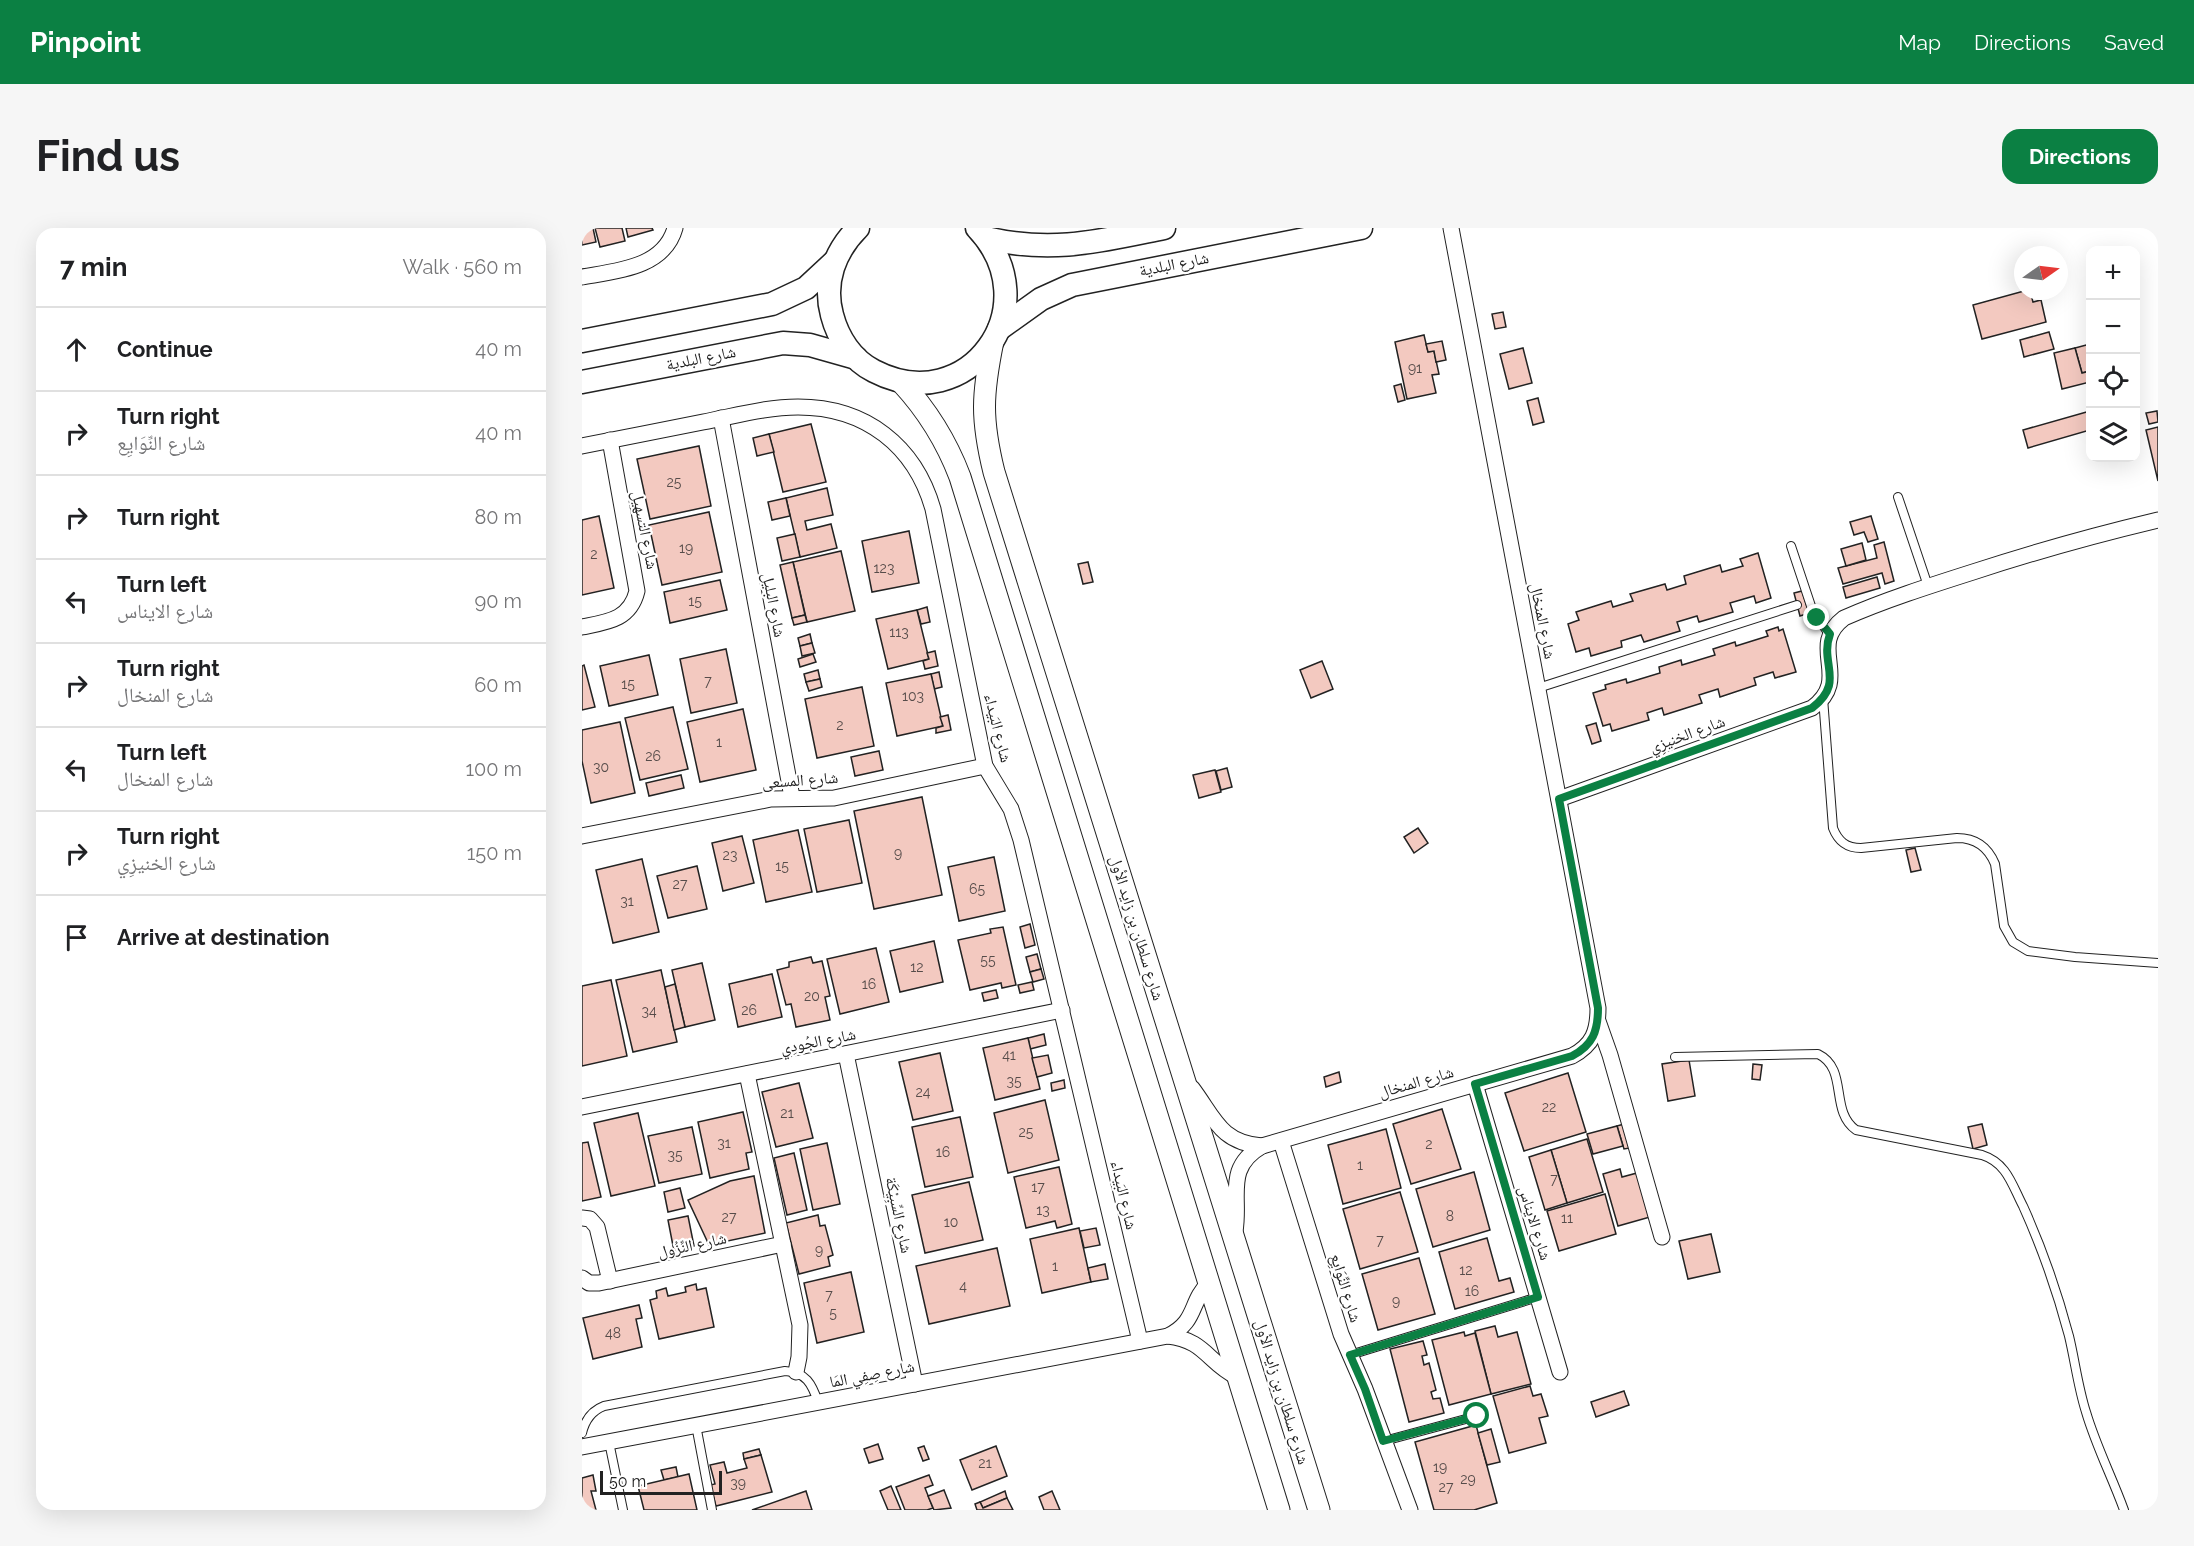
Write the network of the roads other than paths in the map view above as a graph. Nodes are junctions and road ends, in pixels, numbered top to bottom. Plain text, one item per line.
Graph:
1 (675, 228) edge
2 (1164, 228) edge
3 (1361, 228) edge
4 (1450, 228) edge
5 (853, 231) edge
6 (982, 233) edge
7 (834, 262) junction
8 (582, 277) edge
9 (996, 335) junction
10 (582, 341) edge
11 (856, 358) junction
12 (582, 382) edge
13 (901, 382) junction
14 (721, 418) junction
15 (610, 440) junction
16 (582, 446) edge
17 (1898, 497) dead end
18 (2158, 520) edge
19 (1791, 546) dead end
20 (1928, 586) junction
21 (1797, 605) dead end
22 (582, 627) edge
23 (1830, 634) junction
24 (1538, 688) junction
25 (1823, 698) junction
26 (985, 766) junction
27 (792, 797) junction
28 (1559, 799) junction
29 (582, 836) edge
30 (2158, 963) edge
31 (1062, 1010) junction
32 (1598, 1021) junction
33 (846, 1054) junction
34 (1675, 1057) dead end
35 (747, 1074) junction
36 (1185, 1080) junction
37 (1475, 1084) junction
38 (582, 1107) edge
39 (1281, 1141) junction
40 (1262, 1146) junction
41 (582, 1218) edge
42 (1233, 1237) junction
43 (1662, 1237) dead end
44 (783, 1244) junction
45 (582, 1278) edge
46 (610, 1281) junction
47 (1209, 1283) junction
48 (1538, 1297) junction
49 (1168, 1336) junction
50 (1140, 1341) junction
51 (1350, 1355) junction
52 (796, 1372) junction
53 (1560, 1372) dead end
54 (1237, 1377) junction
55 (915, 1384) junction
56 (818, 1402) junction
57 (1477, 1416) dead end
58 (696, 1425) junction
59 (582, 1433) edge
60 (1383, 1441) junction
61 (609, 1442) junction
62 (582, 1447) edge
63 (623, 1510) edge
64 (712, 1510) edge
65 (1279, 1510) edge
66 (1319, 1510) edge
67 (1410, 1510) edge
68 (2124, 1510) edge

1 - 8 street
2 - 6 main road
3 - 9 main road, شارع البلدية
4 - 24 street, شارع المنخال
5 - 7 main road
6 - 9 main road
7 - 10 main road
7 - 11 main road
9 - 13 main road, شارع البلدية
9 - 36 main road, شارع سلطان بن زايد الأول
11 - 12 main road, شارع البلدية
11 - 13 main road
13 - 47 main road
14 - 15 street, شارع البَيداء
14 - 26 street, شارع البَيداء
14 - 27 street, شارع البليل
15 - 16 street, شارع البَيداء
15 - 22 street, شارع التسهيل
17 - 20 lane
18 - 20 street
19 - 23 lane
20 - 23 street
21 - 24 lane
23 - 25 street
24 - 28 street, شارع المنخال
25 - 28 street, شارع الخنيزِي
25 - 30 lane
26 - 27 street, شارع المسعى
26 - 31 street, شارع البَيداء
27 - 29 street, شارع المسعى
28 - 32 street, شارع المنخال
31 - 33 street, شارع الجُودِي
31 - 50 street, شارع البَيداء
32 - 37 street, شارع المنخال
32 - 43 street, شارع المنخال
33 - 35 street, شارع الجُودِي
33 - 55 street, شارع السِّبِيْكَة
34 - 68 lane
35 - 38 street, شارع الجُودِي
35 - 44 street
36 - 40 street
36 - 42 main road, شارع سلطان بن زايد الأول
37 - 39 street, شارع المنخال
37 - 48 street, شارع الايناس
39 - 40 street, شارع المنخال
39 - 51 street, شارع النِّوَايِع
40 - 42 street, شارع المنخال
41 - 46 street
42 - 66 main road, شارع سلطان بن زايد الأول
44 - 46 street, شارع النِّزُول
44 - 52 street
45 - 46 street, شارع النِّزُول
47 - 49 street, شارع صِفِي المَا
47 - 54 main road
48 - 51 lane
48 - 53 street, شارع الايناس
49 - 50 street, شارع صِفِي المَا
49 - 54 street, شارع صِفِي المَا
50 - 55 street, شارع صِفِي المَا
51 - 60 street, شارع النِّوَايِع
52 - 56 lane
52 - 59 lane
54 - 65 main road
55 - 56 street, شارع صِفِي المَا
56 - 58 street, شارع صِفِي المَا
57 - 60 lane
58 - 61 street, شارع صِفِي المَا
58 - 64 lane
60 - 67 street, شارع النِّوَايِع
61 - 62 street, شارع صِفِي المَا
61 - 63 lane

